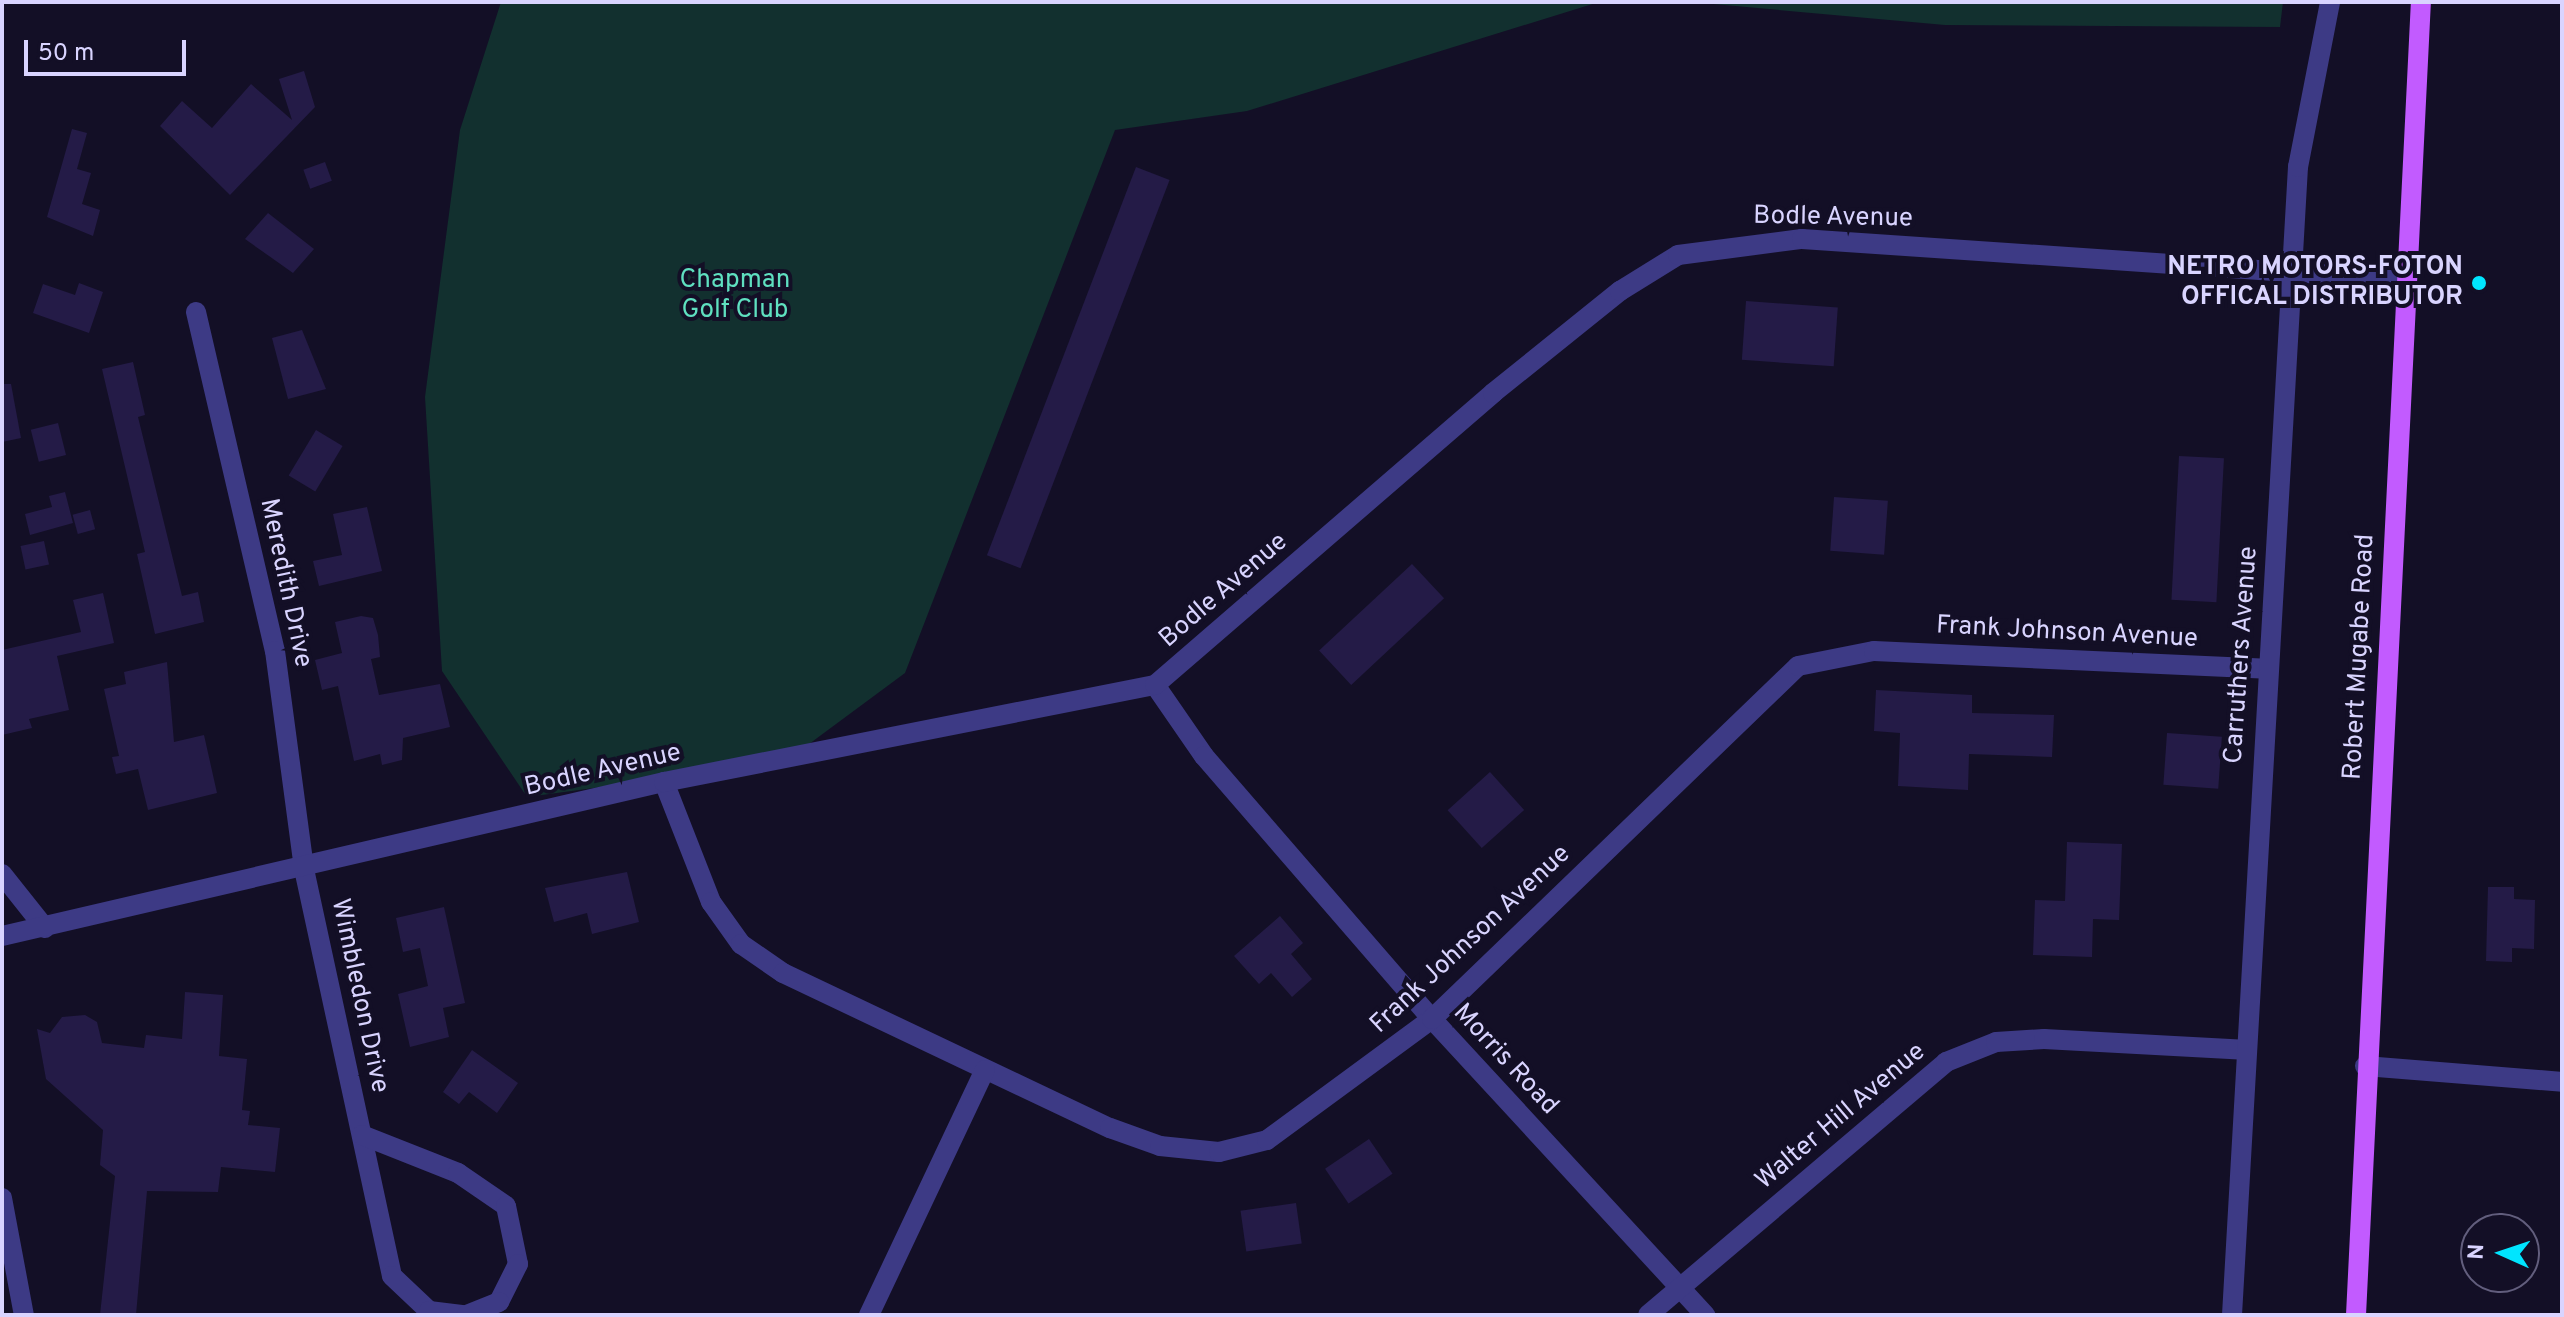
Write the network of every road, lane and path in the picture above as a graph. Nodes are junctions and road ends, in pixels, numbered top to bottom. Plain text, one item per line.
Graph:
1 (2330, 2) edge
2 (2421, 2) edge
3 (2294, 271) junction
4 (2406, 280) junction
5 (196, 312) dead end
6 (2267, 669) junction
7 (1155, 685) junction
8 (664, 782) junction
9 (304, 869) junction
10 (2, 874) edge
11 (45, 928) junction
12 (2, 936) edge
13 (1432, 1019) junction
14 (2244, 1050) junction
15 (2365, 1066) junction
16 (985, 1070) junction
17 (2562, 1082) edge
18 (362, 1135) junction
19 (2, 1198) edge
20 (1679, 1287) junction
21 (24, 1315) edge
22 (465, 1315) edge
23 (869, 1315) edge
24 (1648, 1315) edge
25 (1705, 1315) edge
26 (2232, 1315) edge
27 (2356, 1315) edge

1 - 3 street, Carruthers Avenue
2 - 4 main road, Robert Mugabe Road
3 - 4 street, Bodle Avenue
3 - 6 street, Carruthers Avenue
3 - 7 street, Bodle Avenue
4 - 15 main road, Robert Mugabe Road
5 - 9 street, Meredith Drive
6 - 13 street, Frank Johnson Avenue
6 - 14 street, Carruthers Avenue
7 - 8 street, Bodle Avenue
7 - 13 street, Morris Road
8 - 9 street, Bodle Avenue
8 - 16 street, Frank Johnson Avenue
9 - 11 street, Bodle Avenue
9 - 18 street, Wimbledon Drive
10 - 11 street
11 - 12 street, Bodle Avenue
13 - 16 street, Frank Johnson Avenue
13 - 20 street, Morris Road
14 - 20 street, Walter Hill Avenue
14 - 26 street, Carruthers Avenue
15 - 17 street
15 - 27 main road, Robert Mugabe Road
16 - 23 street
18 - 22 street, Wimbledon Drive
18 - 22 street, Wimbledon Drive
19 - 21 street
20 - 24 street, Walter Hill Avenue
20 - 25 street, Morris Road

